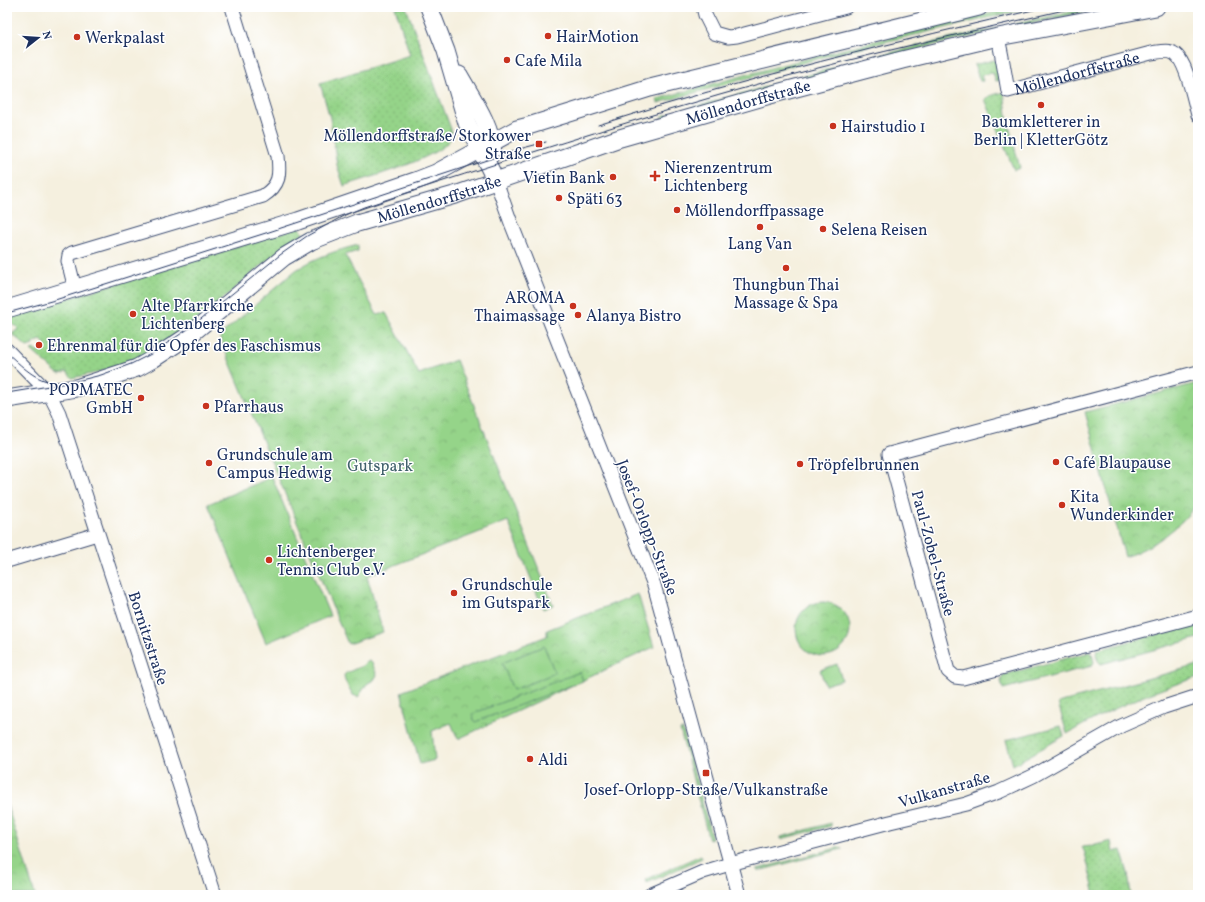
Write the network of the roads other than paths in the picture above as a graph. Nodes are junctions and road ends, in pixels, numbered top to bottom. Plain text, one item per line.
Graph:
1 (232, 7) edge
2 (430, 7) edge
3 (703, 7) edge
4 (846, 7) edge
5 (979, 7) edge
6 (1156, 7) edge
7 (998, 37) junction
8 (1198, 115) edge
9 (486, 146) junction
10 (496, 181) junction
11 (75, 289) junction
12 (7, 309) edge
13 (7, 350) edge
14 (1198, 372) edge
15 (49, 392) junction
16 (7, 399) edge
17 (97, 534) junction
18 (7, 561) edge
19 (1198, 616) edge
20 (1198, 696) edge
21 (730, 864) junction
22 (215, 895) edge
23 (650, 895) edge
24 (738, 895) edge

1 - 11 street
2 - 9 main road
3 - 4 street
5 - 9 main road, Möllendorffstraße
6 - 7 main road, Möllendorffstraße
7 - 8 street, Möllendorffstraße
7 - 10 main road, Möllendorffstraße
9 - 10 main road
9 - 11 main road, Möllendorffstraße
10 - 15 main road, Möllendorffstraße
10 - 21 street, Josef-Orlopp-Straße
11 - 12 main road, Möllendorffstraße
13 - 15 street, Bornitzstraße
14 - 19 street, Paul-Zobel-Straße
15 - 16 main road, Möllendorffstraße
15 - 17 street, Bornitzstraße
17 - 18 street
17 - 22 street, Bornitzstraße
20 - 21 street, Vulkanstraße
21 - 23 street, Vulkanstraße
21 - 24 street, Josef-Orlopp-Straße

